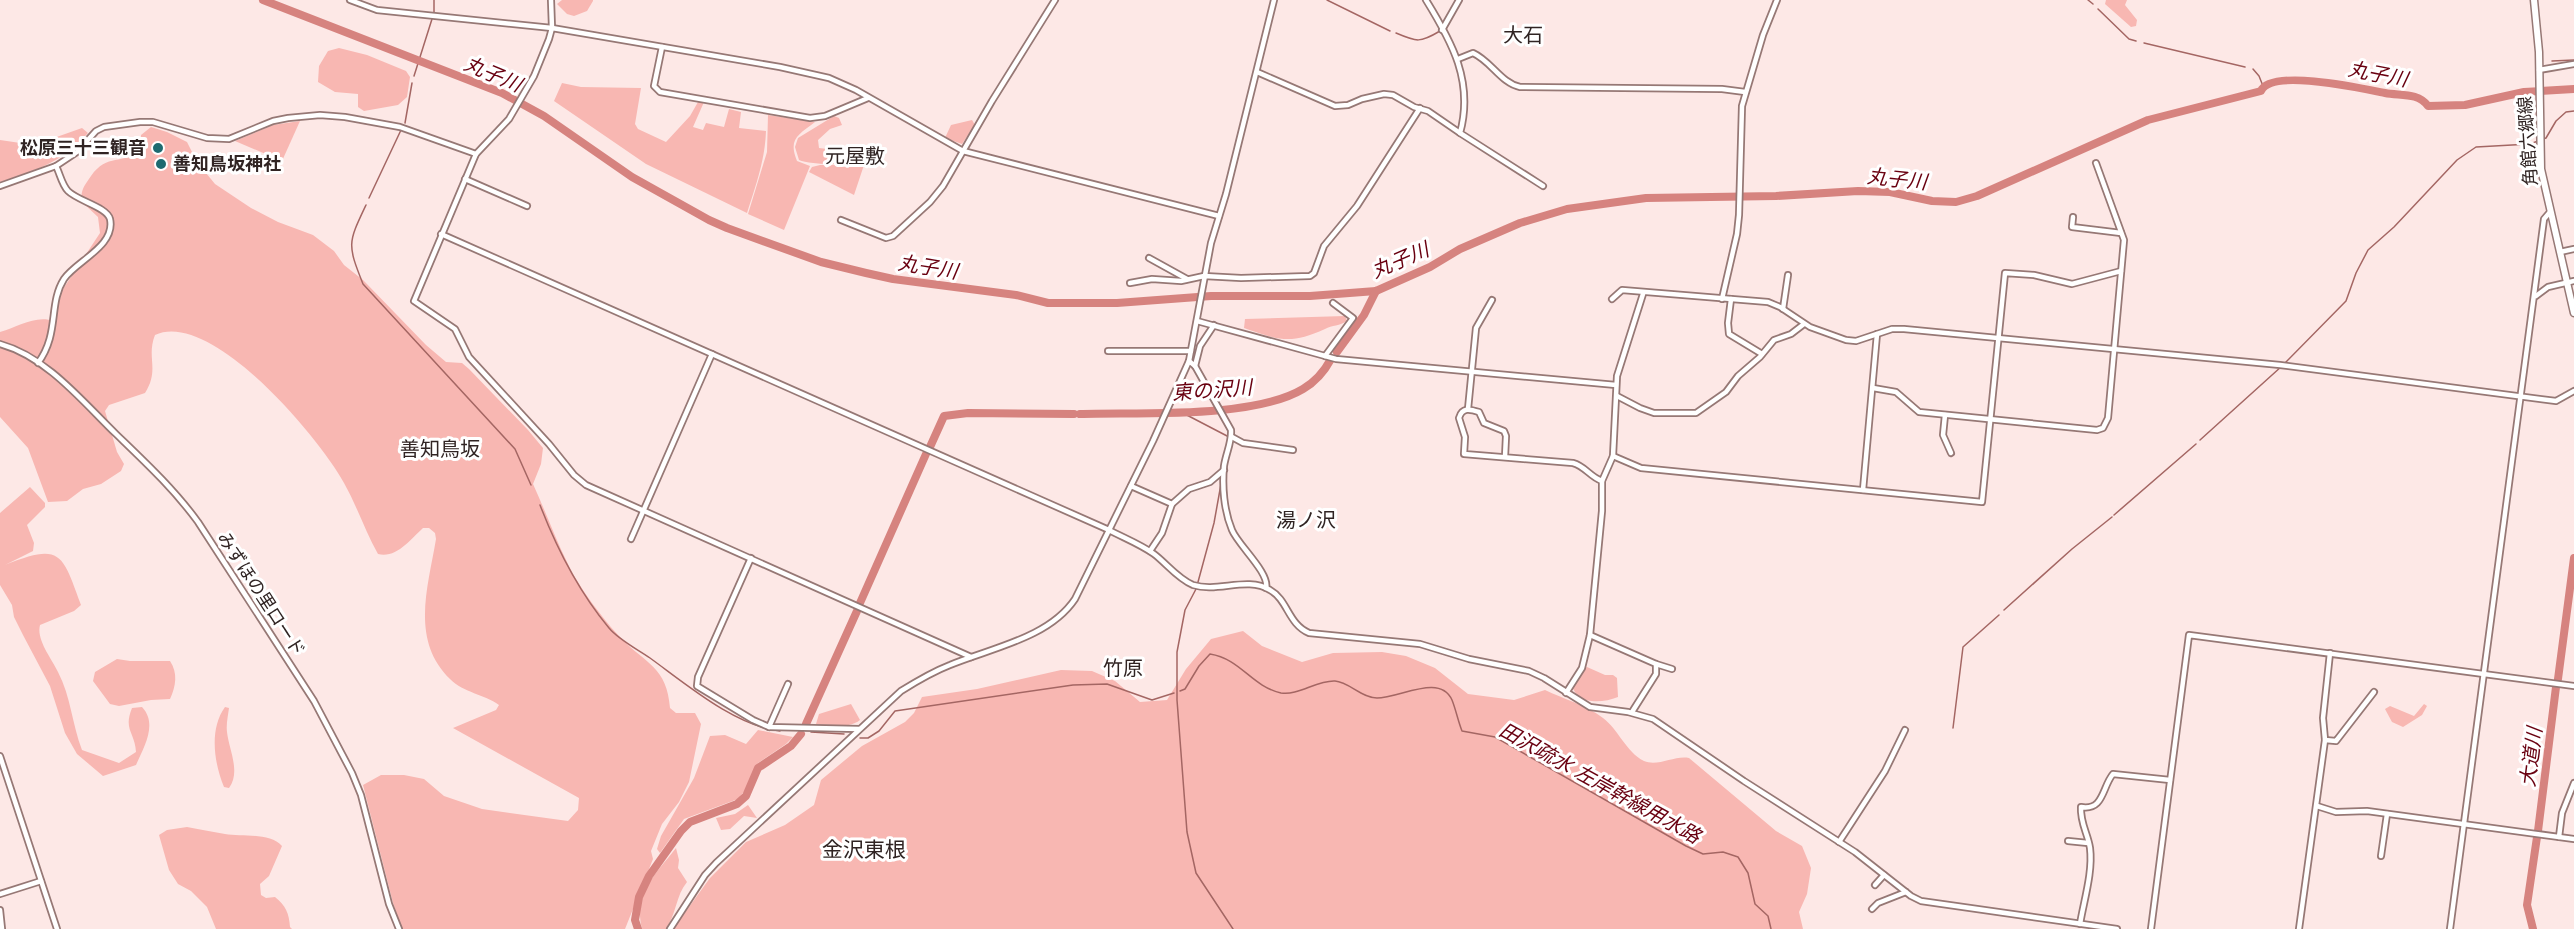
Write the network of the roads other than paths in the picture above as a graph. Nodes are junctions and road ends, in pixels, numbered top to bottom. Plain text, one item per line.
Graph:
1 (350, 0) edge
2 (551, 0) edge
3 (1055, 0) edge
4 (1274, 0) edge
5 (1426, 0) edge
6 (1459, 0) edge
7 (1777, 0) edge
8 (2534, 0) edge
9 (552, 28) junction
10 (1442, 30) junction
11 (662, 47) junction
12 (1458, 59) junction
13 (2574, 64) edge
14 (2539, 70) junction
15 (1257, 72) junction
16 (1745, 92) junction
17 (868, 98) junction
18 (1420, 108) junction
19 (1460, 133) junction
20 (963, 151) junction
21 (476, 154) junction
22 (2096, 163) dead end
23 (56, 166) junction
24 (465, 179) junction
25 (0, 186) edge
26 (1544, 186) dead end
27 (527, 206) dead end
28 (2550, 212) junction
29 (1219, 216) junction
30 (2073, 217) dead end
31 (841, 220) dead end
32 (2121, 233) junction
33 (441, 234) junction
34 (2574, 249) edge
35 (2560, 252) junction
36 (1149, 258) dead end
37 (2121, 271) junction
38 (1788, 275) dead end
39 (1204, 276) junction
40 (1186, 279) junction
41 (2574, 281) edge
42 (2566, 282) junction
43 (1130, 283) dead end
44 (1643, 294) junction
45 (1612, 299) dead end
46 (1722, 299) junction
47 (1731, 299) junction
48 (2534, 299) junction
49 (1492, 300) dead end
50 (1333, 303) dead end
51 (1783, 309) junction
52 (2574, 313) edge
53 (1197, 319) junction
54 (1804, 324) junction
55 (1214, 325) junction
56 (1877, 334) junction
57 (1998, 338) junction
58 (0, 344) edge
59 (2114, 349) junction
60 (1108, 351) dead end
61 (1191, 351) junction
62 (712, 354) junction
63 (1762, 354) junction
64 (1325, 357) junction
65 (1189, 361) junction
66 (38, 363) junction
67 (1195, 366) junction
68 (1471, 371) junction
69 (1616, 385) junction
70 (1872, 388) junction
71 (2574, 391) edge
72 (1617, 396) junction
73 (2521, 396) junction
74 (1468, 409) junction
75 (1945, 415) junction
76 (1991, 420) junction
77 (1232, 437) junction
78 (1293, 450) dead end
79 (1951, 453) dead end
80 (1612, 456) junction
81 (1505, 457) junction
82 (1224, 470) junction
83 (1602, 481) junction
84 (1131, 486) junction
85 (1863, 490) junction
86 (1172, 504) junction
87 (643, 512) junction
88 (1109, 530) junction
89 (631, 539) dead end
90 (1150, 551) junction
91 (751, 558) junction
92 (1266, 588) junction
93 (1590, 635) junction
94 (2330, 653) junction
95 (971, 657) junction
96 (1656, 664) junction
97 (1672, 669) dead end
98 (2484, 673) junction
99 (788, 684) dead end
100 (2574, 686) edge
101 (2374, 692) dead end
102 (1566, 693) junction
103 (1632, 712) junction
104 (769, 727) junction
105 (859, 729) junction
106 (1905, 730) dead end
107 (2325, 740) junction
108 (0, 756) edge
109 (2170, 780) junction
110 (2574, 783) edge
111 (2317, 806) junction
112 (2387, 814) junction
113 (2465, 824) junction
114 (2559, 837) junction
115 (2574, 839) edge
116 (2068, 841) dead end
117 (1839, 842) junction
118 (2088, 843) junction
119 (2381, 856) dead end
120 (1884, 875) junction
121 (41, 881) junction
122 (1875, 885) dead end
123 (1906, 892) junction
124 (0, 894) edge
125 (1872, 909) dead end
126 (0, 910) edge
127 (2080, 924) junction
128 (2, 929) edge
129 (57, 929) edge
130 (399, 929) edge
131 (670, 929) edge
132 (2117, 929) edge
133 (2151, 929) edge
134 (2300, 929) edge
135 (2450, 929) edge

1 - 9 street
2 - 9 street
3 - 20 street
4 - 15 street
5 - 10 street
6 - 10 street
7 - 16 street
8 - 14 main road, 角館六郷線
9 - 11 street
9 - 21 street
10 - 12 street
11 - 17 street
11 - 17 street
12 - 16 street
12 - 19 street
13 - 14 street
14 - 28 main road, 角館六郷線
15 - 18 street
15 - 29 street
16 - 46 street
17 - 20 street
18 - 19 street
18 - 39 street
19 - 26 street
20 - 29 street
20 - 31 street
21 - 23 street
21 - 24 street
22 - 32 street
23 - 25 street
23 - 66 street
24 - 27 street
24 - 33 street
28 - 35 main road, 角館六郷線
28 - 48 street
29 - 39 street
30 - 32 street
32 - 37 street
33 - 62 street
33 - 87 street
34 - 35 street
35 - 42 main road, 角館六郷線
36 - 40 street
37 - 57 street
37 - 59 street
38 - 51 street
39 - 40 street
39 - 53 street
40 - 43 street
41 - 42 street
42 - 48 street
42 - 52 main road, 角館六郷線
44 - 45 street
44 - 46 street
44 - 69 street
46 - 47 street
47 - 51 street
47 - 63 street
48 - 73 street
49 - 68 street
50 - 64 street
51 - 54 street
53 - 55 street
53 - 61 street
54 - 56 street
54 - 63 street
55 - 64 street
55 - 67 street
56 - 57 street
56 - 70 street
57 - 59 street
57 - 76 street
58 - 66 street, みずほの里ロード
59 - 73 street
59 - 76 street
60 - 61 street
61 - 65 street
62 - 87 street
62 - 88 street
63 - 72 street
64 - 68 street
65 - 67 street
65 - 84 street
66 - 130 street, みずほの里ロード
67 - 77 street
68 - 69 street
68 - 74 street
69 - 72 street
70 - 75 street
70 - 85 street
71 - 73 street
72 - 80 street
73 - 98 street
74 - 81 street
74 - 81 street
75 - 76 street
75 - 79 street
76 - 85 street
77 - 78 street
77 - 82 street
80 - 83 street
80 - 85 street
81 - 83 street
82 - 86 street
82 - 92 street
83 - 93 street
84 - 86 street
84 - 88 street
86 - 90 street
87 - 89 street
87 - 91 street
88 - 90 street
88 - 95 street
90 - 92 street
91 - 95 street
91 - 104 street
92 - 102 street
93 - 96 street
93 - 102 street
94 - 98 street
94 - 107 street
94 - 109 street
95 - 105 street
96 - 97 street
96 - 103 street
98 - 100 street
98 - 113 street
99 - 104 street
101 - 107 street
102 - 103 street
103 - 117 street
104 - 105 street
105 - 131 street
106 - 117 street
107 - 111 street
108 - 121 street
109 - 118 street
109 - 133 street
110 - 114 street
111 - 112 street
111 - 134 street
112 - 113 street
112 - 119 street
113 - 114 street
113 - 135 street
114 - 115 street
116 - 118 street
117 - 120 street
118 - 127 street
120 - 122 street
120 - 123 street
121 - 124 street
121 - 129 street
123 - 125 street
123 - 127 street
126 - 128 street
127 - 132 street

